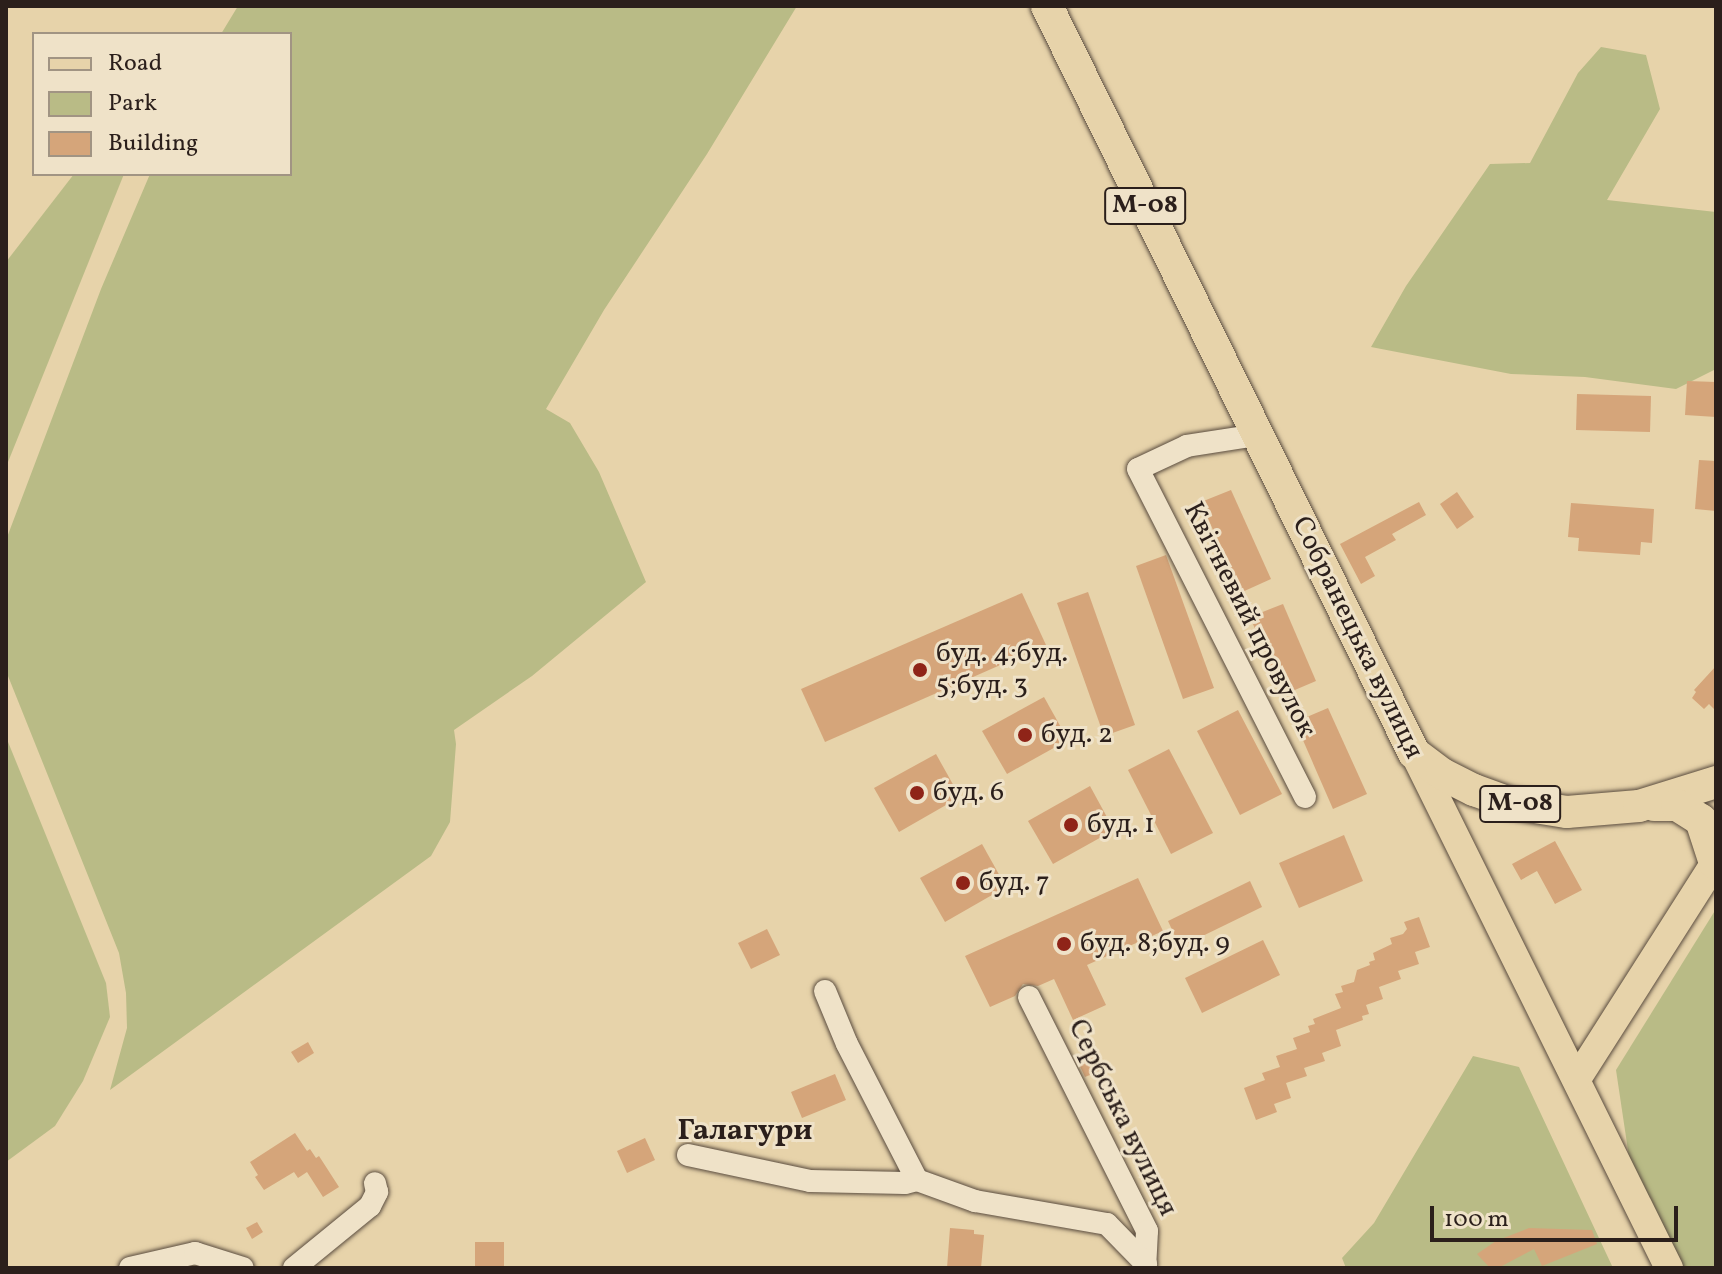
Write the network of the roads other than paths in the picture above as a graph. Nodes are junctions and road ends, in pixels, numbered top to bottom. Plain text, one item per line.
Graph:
1 (1047, 6) edge
2 (1257, 435) junction
3 (1414, 753) junction
4 (1716, 782) edge
5 (1305, 797) dead end
6 (1639, 806) junction
7 (1715, 862) edge
8 (825, 991) dead end
9 (1029, 997) dead end
10 (1577, 1079) junction
11 (688, 1155) dead end
12 (917, 1180) junction
13 (375, 1183) dead end
14 (1146, 1266) edge
15 (130, 1268) edge
16 (243, 1268) edge
17 (294, 1268) edge
18 (1669, 1268) edge

1 - 2 highway, Собранецька вулиця / М-08
2 - 3 highway, Собранецька вулиця / М-08
2 - 5 street, Квітневий провулок
3 - 6 highway, М-08
3 - 10 main road, Собранецька вулиця
4 - 6 highway, М-08
6 - 7 highway
7 - 10 main road
8 - 12 street
9 - 14 street, Сербська вулиця
10 - 18 main road, Собранецька вулиця
11 - 12 street
12 - 14 street
13 - 17 street
15 - 16 street

